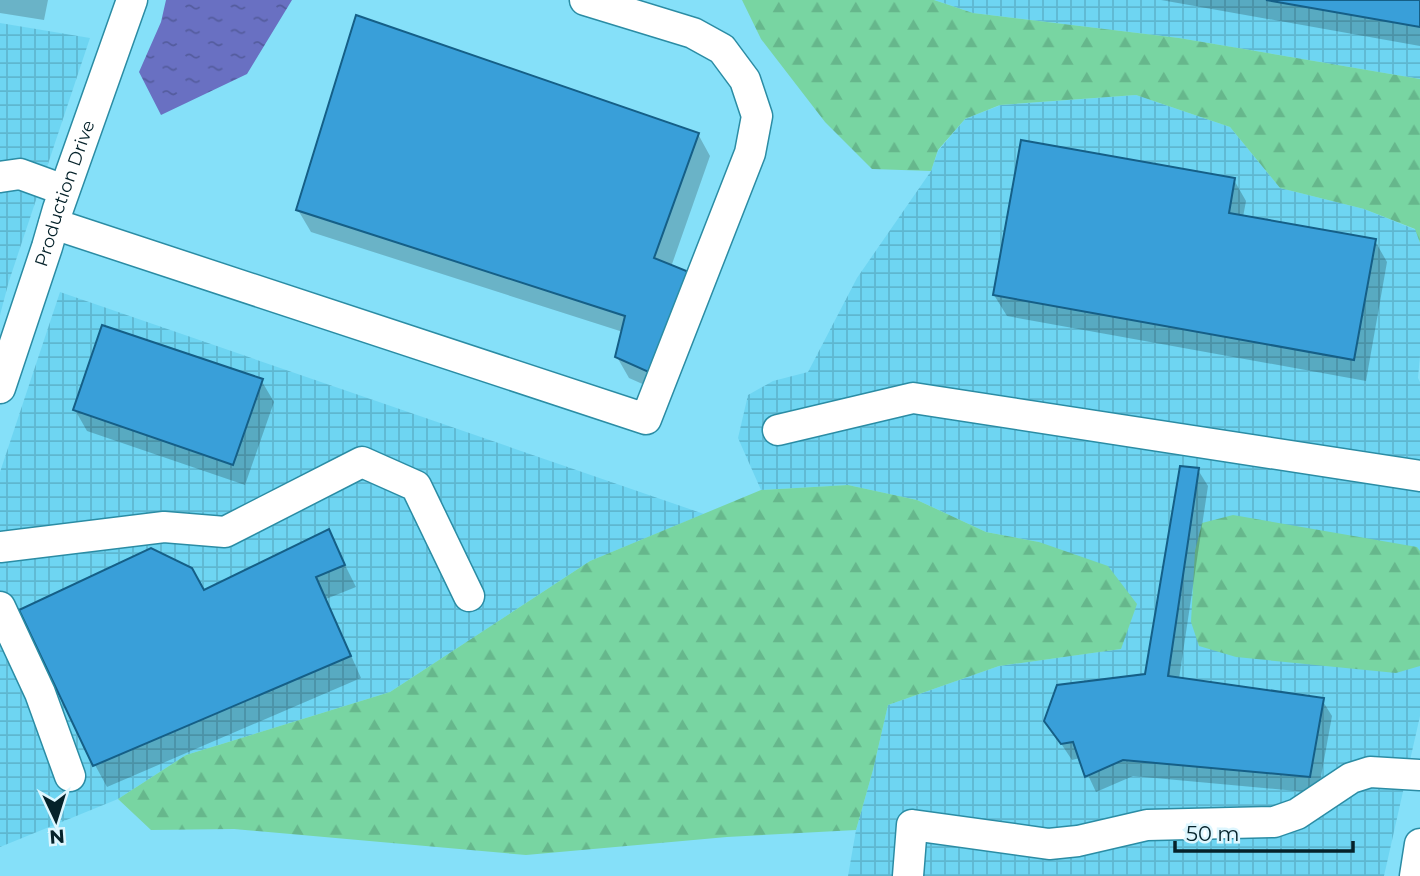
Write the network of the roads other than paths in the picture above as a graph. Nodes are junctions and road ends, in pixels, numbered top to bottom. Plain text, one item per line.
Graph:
1 (132, 0) edge
2 (585, 0) edge
3 (0, 177) edge
4 (64, 190) junction
5 (54, 224) junction
6 (0, 388) edge
7 (778, 430) dead end
8 (1420, 476) edge
9 (0, 547) edge
10 (469, 596) dead end
11 (0, 607) edge
12 (1420, 775) edge
13 (70, 776) dead end
14 (1420, 844) edge
15 (908, 876) edge
16 (1415, 876) edge

1 - 4 street, Production Drive
2 - 5 street
3 - 4 street
4 - 5 street, Production Drive
5 - 6 street, Production Drive
7 - 8 street
9 - 10 street
11 - 13 street
12 - 15 street
14 - 16 street

